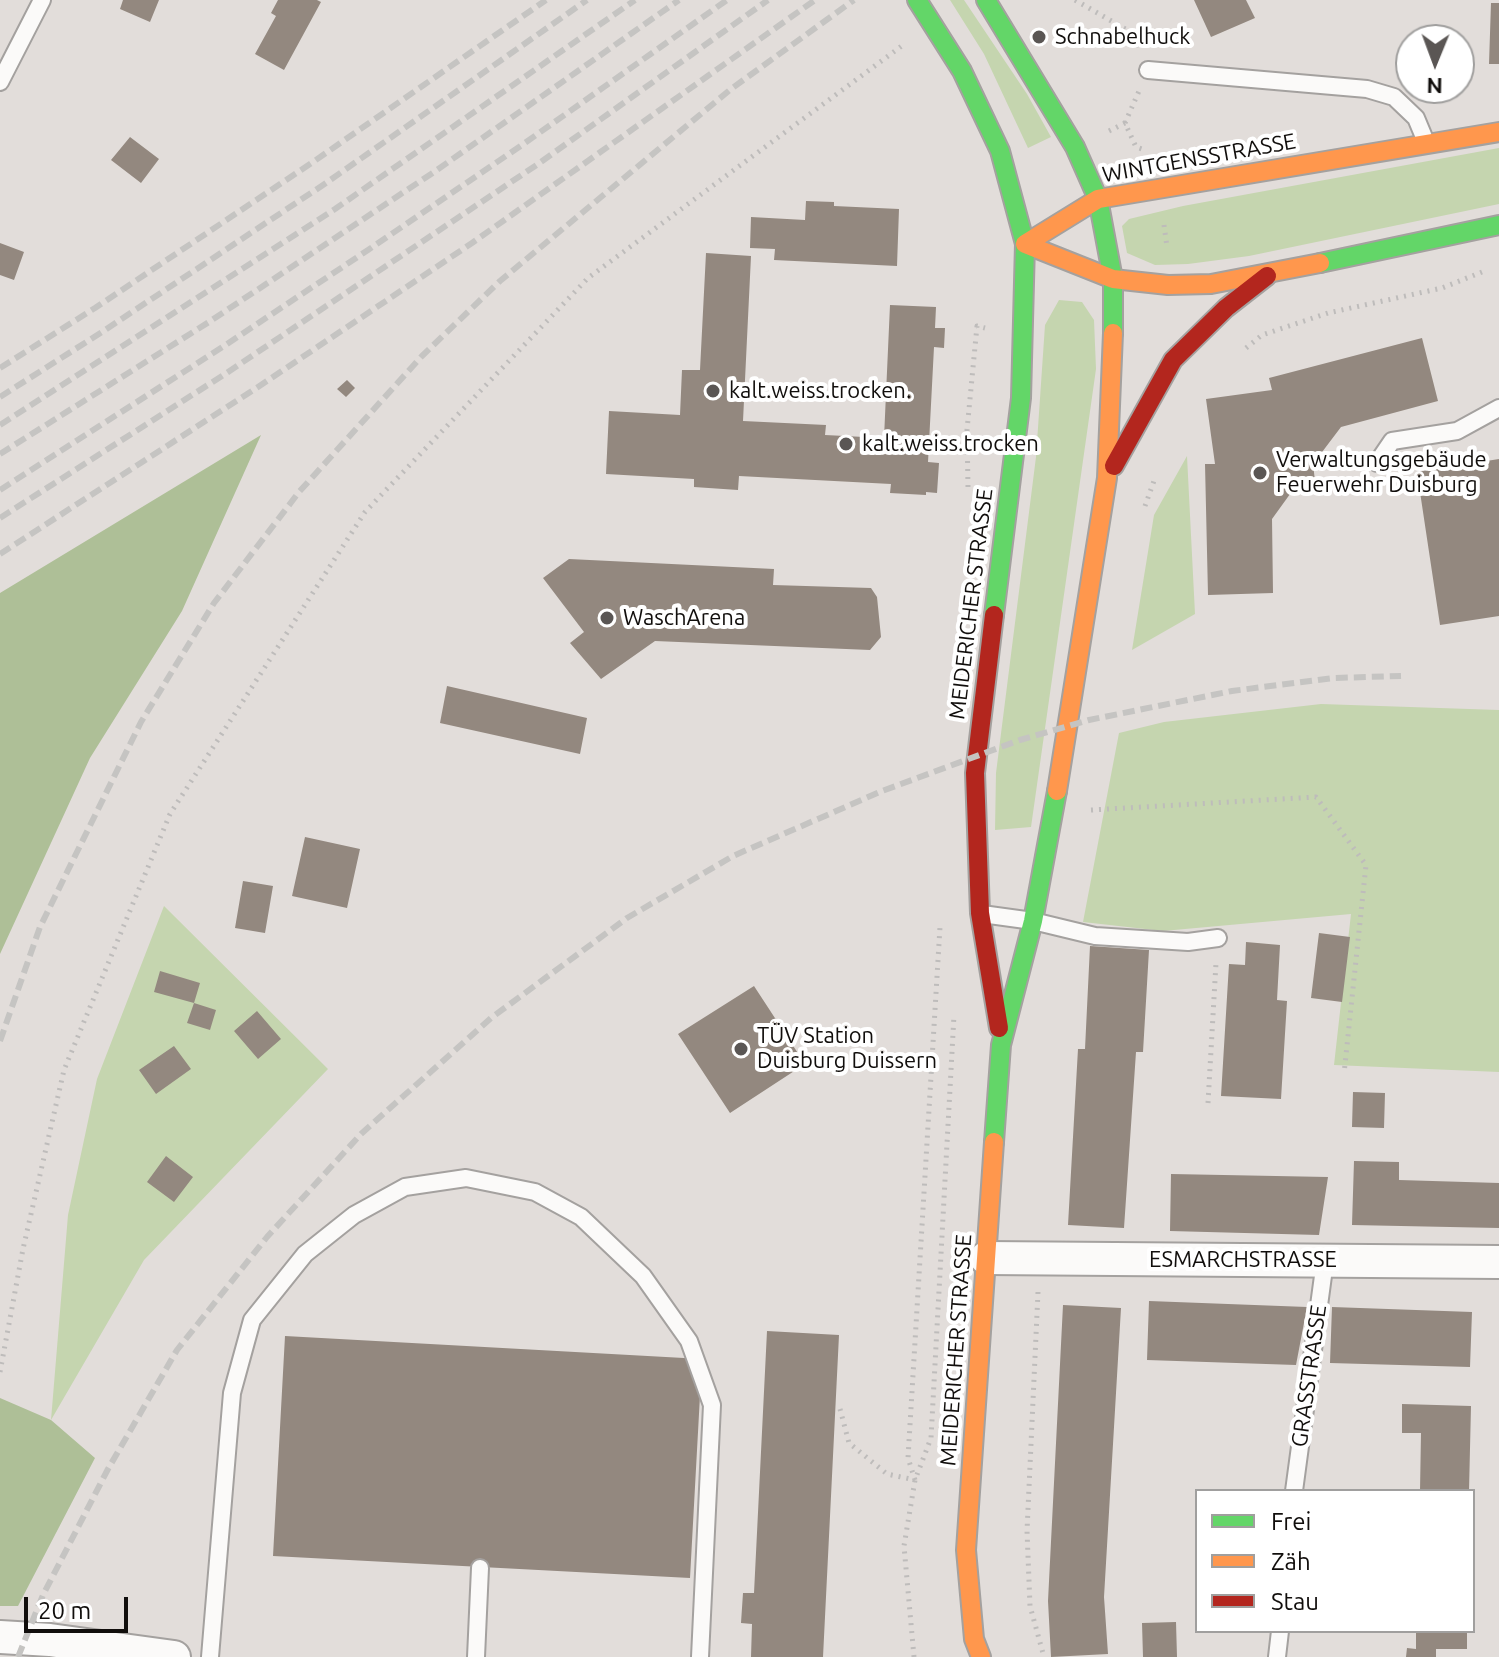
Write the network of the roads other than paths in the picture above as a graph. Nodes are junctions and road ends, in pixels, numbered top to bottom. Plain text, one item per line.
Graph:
1 (42, 0) edge
2 (917, 0) edge
3 (986, 0) edge
4 (1148, 70) road end
5 (0, 82) edge
6 (1499, 132) edge
7 (1427, 144) junction
8 (1098, 199) junction
9 (1499, 225) edge
10 (1025, 244) junction
11 (1270, 274) junction
12 (1113, 279) junction
13 (1499, 408) edge
14 (1377, 463) dead end
15 (1107, 478) junction
16 (980, 913) junction
17 (1033, 921) junction
18 (1218, 938) road end
19 (1001, 1045) junction
20 (986, 1258) junction
21 (1325, 1261) junction
22 (1499, 1262) edge
23 (1294, 1489) edge
24 (480, 1568) dead end
25 (1280, 1633) edge
26 (0, 1637) edge
27 (974, 1651) edge
28 (174, 1657) edge
29 (210, 1657) edge
30 (476, 1657) edge
31 (700, 1657) edge
32 (1277, 1657) edge

1 - 5 lane
2 - 10 main road, MEIDERICHER STRASSE
3 - 8 main road, MEIDERICHER STRASSE
4 - 7 lane
6 - 7 main road, WINTGENSSTRASSE
7 - 8 main road, WINTGENSSTRASSE
8 - 10 main road, WINTGENSSTRASSE
8 - 12 main road, MEIDERICHER STRASSE
9 - 11 main road
10 - 12 main road
10 - 16 main road, MEIDERICHER STRASSE
11 - 12 main road
11 - 15 main road
12 - 15 main road, MEIDERICHER STRASSE
13 - 14 lane
15 - 17 main road, MEIDERICHER STRASSE
16 - 17 lane
16 - 19 main road, MEIDERICHER STRASSE
17 - 18 lane
17 - 19 main road, MEIDERICHER STRASSE
19 - 20 main road, MEIDERICHER STRASSE
20 - 21 street, ESMARCHSTRASSE
20 - 27 main road, MEIDERICHER STRASSE
21 - 22 street, ESMARCHSTRASSE
21 - 23 lane, GRASSTRASSE
24 - 30 lane
25 - 32 lane
26 - 28 street
29 - 31 lane

